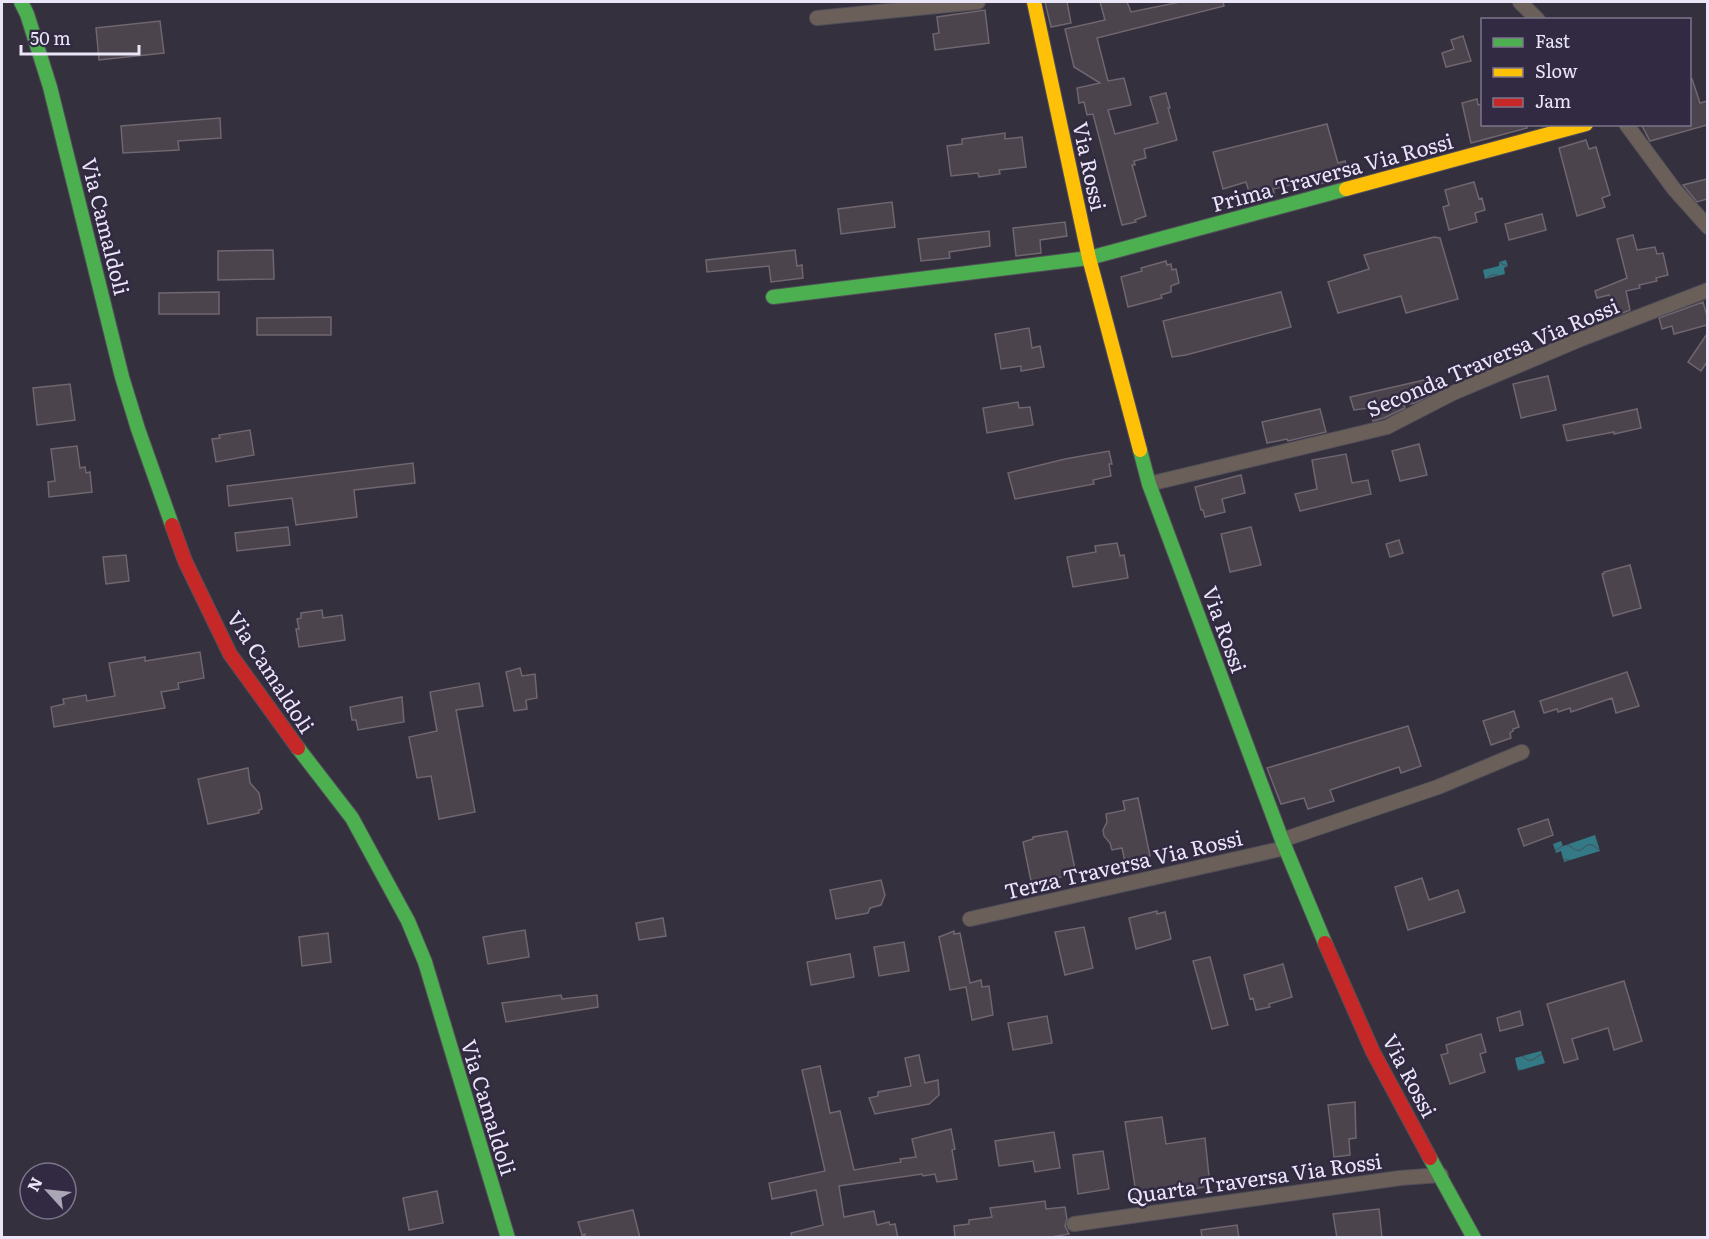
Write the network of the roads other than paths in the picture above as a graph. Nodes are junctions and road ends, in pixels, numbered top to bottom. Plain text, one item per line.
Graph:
1 (21, 2) edge
2 (978, 2) edge
3 (1034, 2) edge
4 (1520, 2) edge
5 (817, 18) dead end
6 (1536, 18) edge
7 (1579, 126) edge
8 (1627, 126) edge
9 (1707, 227) edge
10 (1089, 258) junction
11 (1707, 290) edge
12 (773, 297) dead end
13 (1149, 484) junction
14 (1522, 752) dead end
15 (1283, 844) junction
16 (970, 919) dead end
17 (1441, 1174) junction
18 (1074, 1224) dead end
19 (508, 1238) edge
20 (1474, 1238) edge

1 - 19 street, Via Camaldoli
2 - 5 street
3 - 10 street, Via Rossi
4 - 6 street
7 - 10 street, Prima Traversa Via Rossi
8 - 9 street
10 - 12 street, Prima Traversa Via Rossi
10 - 13 street, Via Rossi
11 - 13 street, Seconda Traversa Via Rossi
13 - 15 street, Via Rossi
14 - 15 street, Terza Traversa Via Rossi
15 - 16 street, Terza Traversa Via Rossi
15 - 17 street, Via Rossi
17 - 18 street, Quarta Traversa Via Rossi
17 - 20 street, Via Rossi

